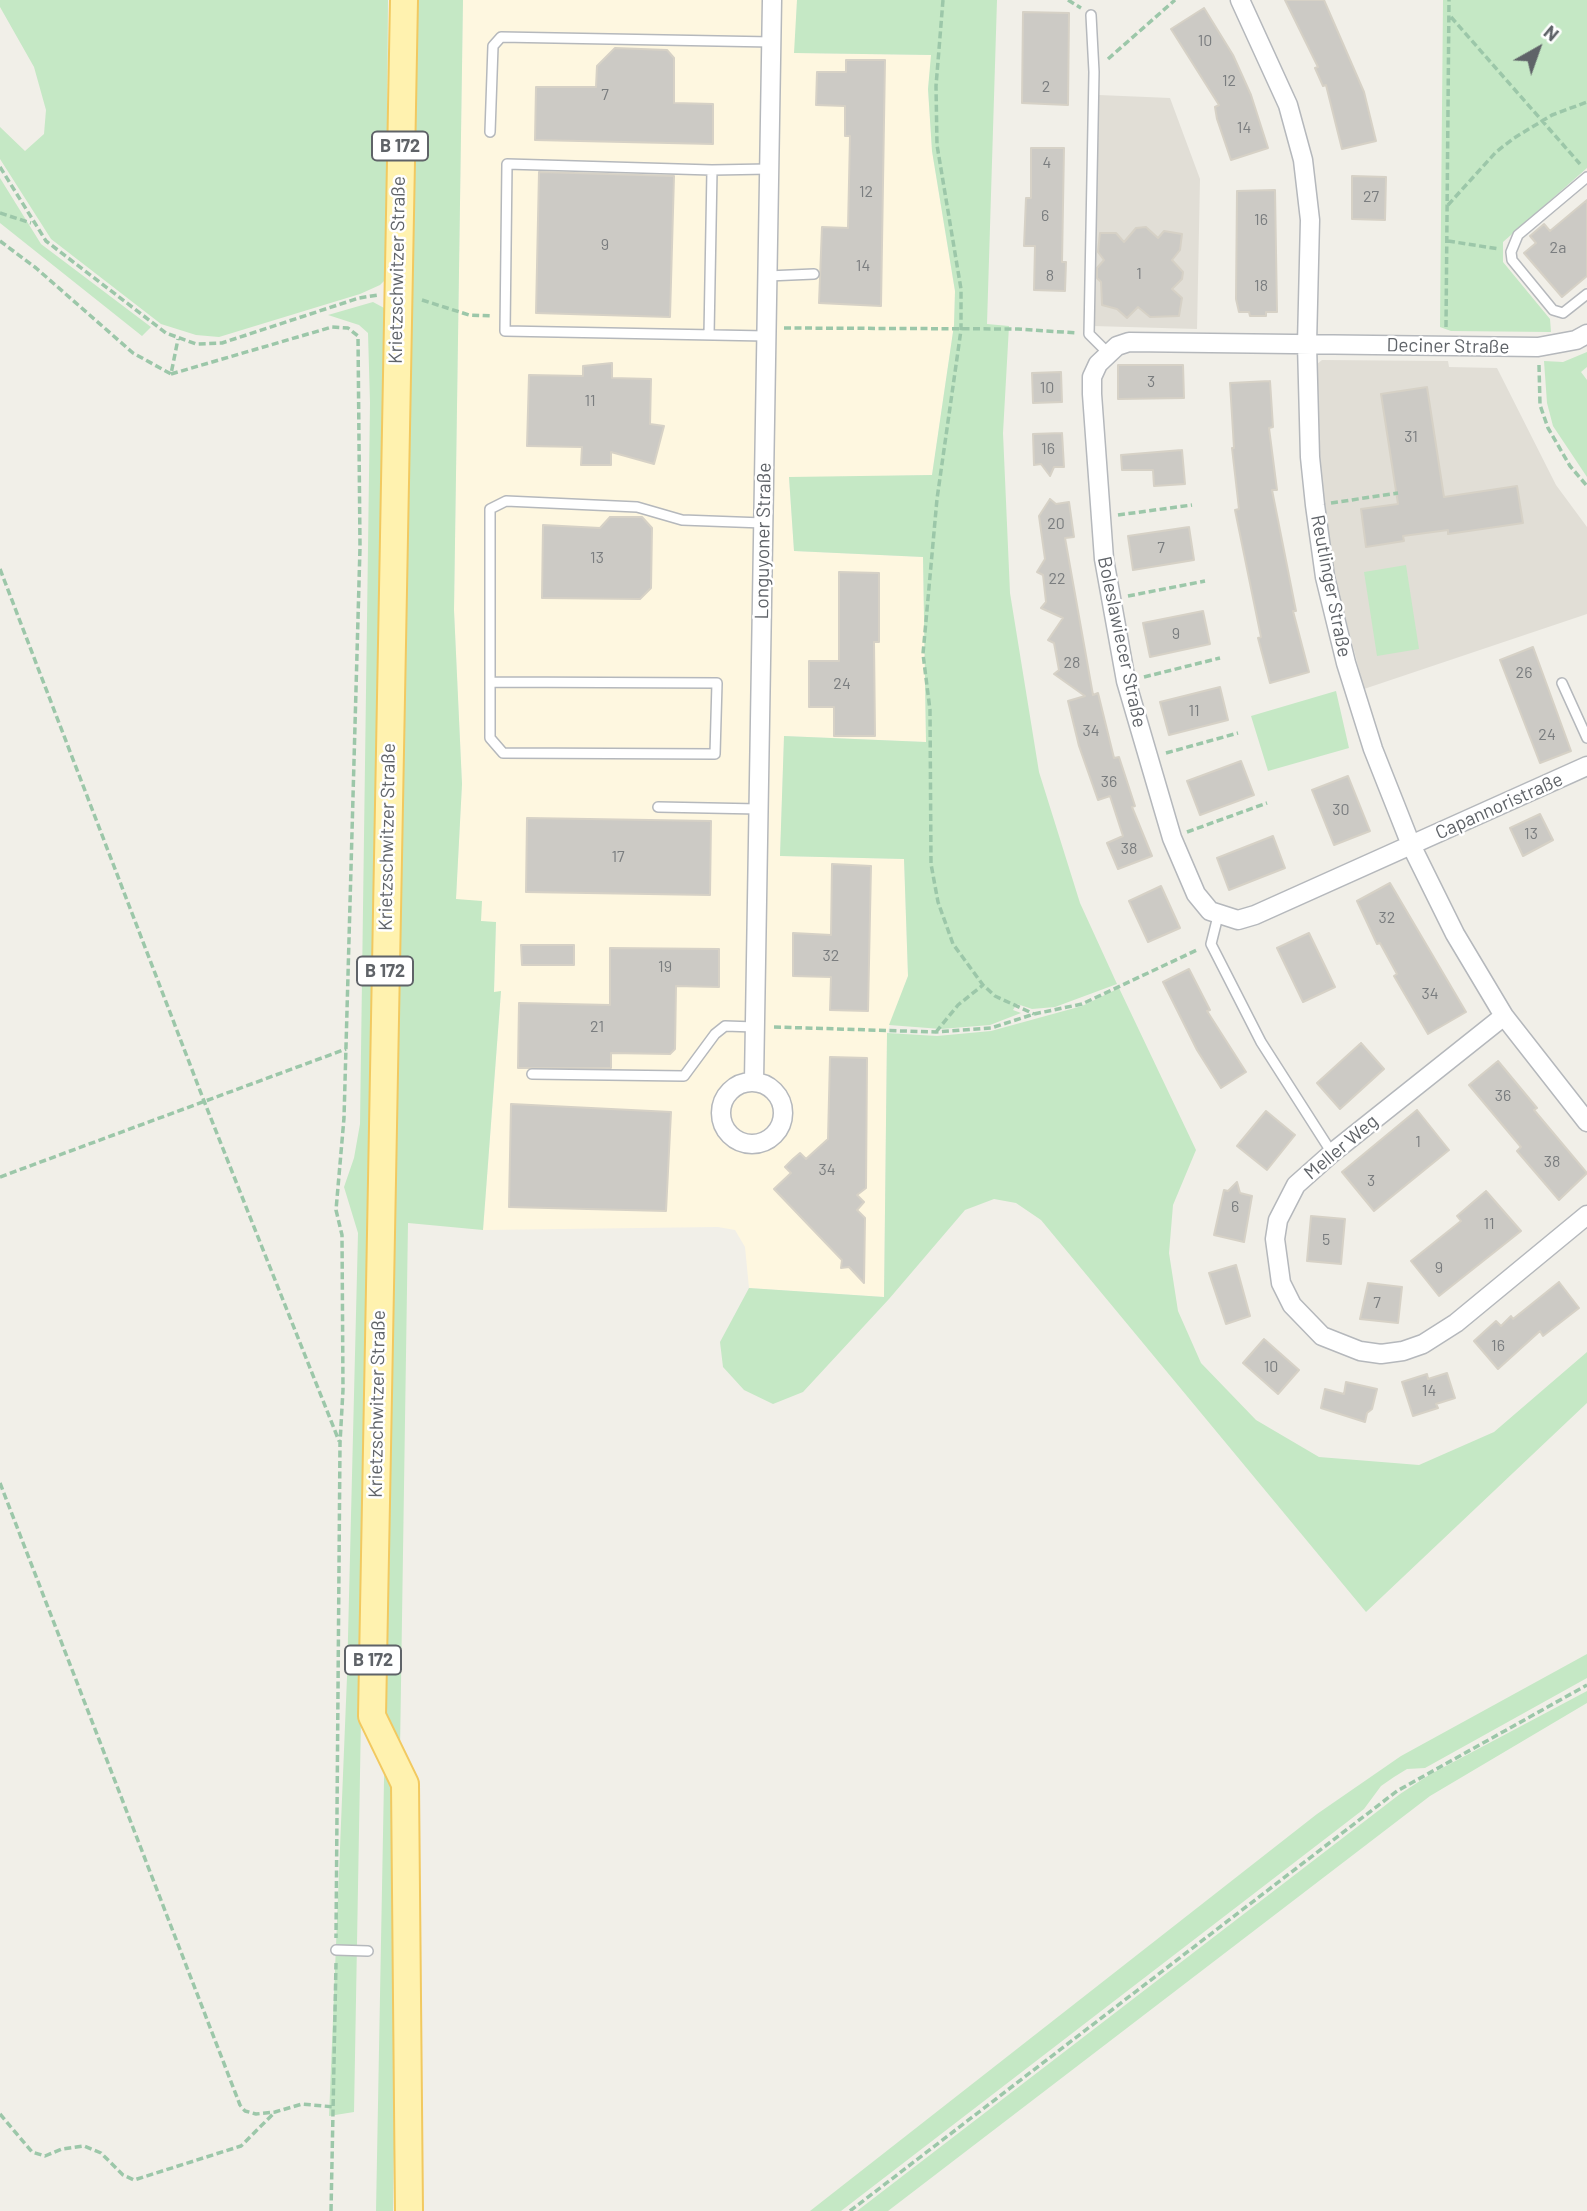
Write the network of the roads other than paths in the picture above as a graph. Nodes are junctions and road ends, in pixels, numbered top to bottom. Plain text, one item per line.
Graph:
1 (404, 0) edge
2 (772, 0) edge
3 (1240, 0) edge
4 (1091, 15) dead end
5 (772, 42) junction
6 (489, 132) dead end
7 (769, 169) junction
8 (712, 170) junction
9 (1587, 175) edge
10 (814, 274) dead end
11 (768, 276) junction
12 (1587, 294) edge
13 (766, 332) junction
14 (1587, 334) edge
15 (709, 335) junction
16 (1307, 344) junction
17 (1108, 353) junction
18 (763, 523) junction
19 (490, 682) junction
20 (1562, 682) dead end
21 (1587, 738) edge
22 (1587, 766) edge
23 (658, 807) dead end
24 (759, 809) junction
25 (1411, 845) junction
26 (1218, 916) junction
27 (1504, 1016) junction
28 (755, 1027) junction
29 (532, 1074) dead end
30 (754, 1081) dead end
31 (1587, 1122) edge
32 (1332, 1153) junction
33 (1587, 1215) edge
34 (336, 1950) road end
35 (368, 1951) dead end
36 (409, 2211) edge

1 - 36 main road, Krietzschwitzer Straße / B 172
2 - 5 street, Longuyoner Straße
3 - 16 street, Reutlinger Straße
4 - 17 lane
5 - 6 lane
5 - 7 street, Longuyoner Straße
7 - 8 lane
7 - 11 street, Longuyoner Straße
8 - 15 lane
8 - 15 lane
9 - 12 lane
10 - 11 lane
11 - 13 street, Longuyoner Straße
13 - 15 lane
13 - 18 street, Longuyoner Straße
14 - 16 street, Deciner Straße
16 - 17 street
16 - 25 street, Reutlinger Straße
17 - 26 street, Boleslawiecer Straße
18 - 19 lane
18 - 24 street, Longuyoner Straße
19 - 19 lane
20 - 21 lane
22 - 25 street, Capannoristraße
23 - 24 lane
24 - 28 street, Longuyoner Straße
25 - 26 street
25 - 27 street, Reutlinger Straße
26 - 32 lane
27 - 31 street, Reutlinger Straße
27 - 32 street, Meller Weg
28 - 29 lane
28 - 30 street, Longuyoner Straße
32 - 33 street, Meller Weg
34 - 35 lane

